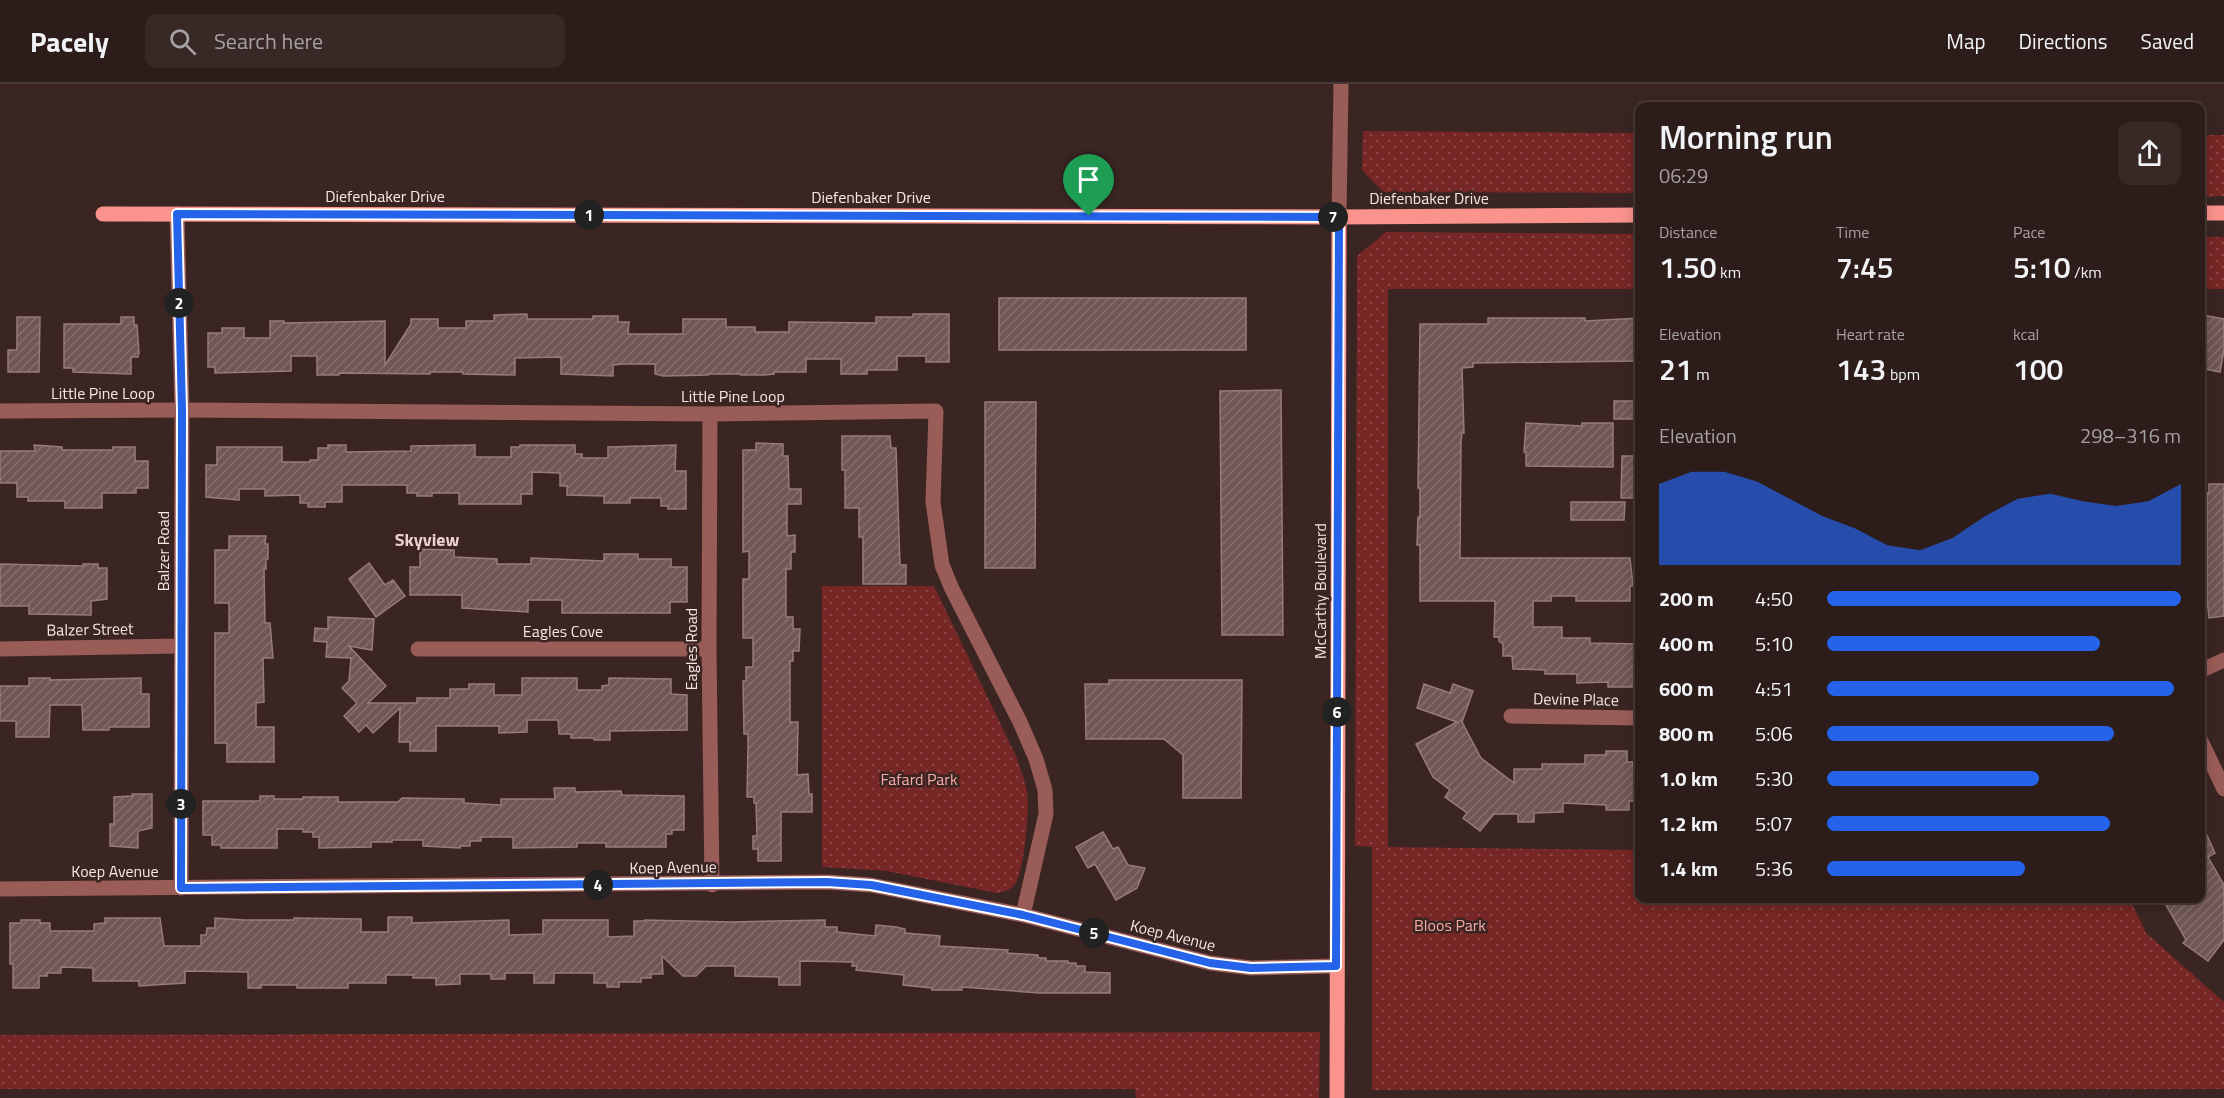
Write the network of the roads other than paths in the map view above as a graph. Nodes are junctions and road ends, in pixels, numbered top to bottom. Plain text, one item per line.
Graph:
1 (1341, 84) edge
2 (2205, 213) edge
3 (2224, 213) edge
4 (103, 214) dead end
5 (177, 214) junction
6 (1635, 215) edge
7 (1339, 217) junction
8 (182, 410) junction
9 (0, 411) edge
10 (710, 414) junction
11 (180, 646) junction
12 (0, 649) edge
13 (418, 649) dead end
14 (708, 649) junction
15 (2224, 660) edge
16 (2205, 669) edge
17 (1511, 716) dead end
18 (1635, 718) edge
19 (2205, 749) edge
20 (2224, 789) edge
21 (712, 885) junction
22 (181, 888) junction
23 (0, 889) edge
24 (1023, 915) junction
25 (1336, 966) junction
26 (1337, 1098) edge

1 - 7 street, McCarthy Boulevard
2 - 3 main road
4 - 5 main road, Diefenbaker Drive
5 - 7 main road, Diefenbaker Drive
5 - 8 street, Balzer Road
6 - 7 main road, Diefenbaker Drive
7 - 25 main road, McCarthy Boulevard
8 - 9 street, Little Pine Loop
8 - 10 street, Little Pine Loop
8 - 11 street, Balzer Road
10 - 14 street, Eagles Road
10 - 24 street, Little Pine Loop
11 - 12 street, Balzer Street
11 - 22 street, Balzer Road
13 - 14 street, Eagles Cove
14 - 21 street, Eagles Road
15 - 16 street
17 - 18 street, Devine Place
19 - 20 street
21 - 22 street, Koep Avenue
21 - 24 street, Koep Avenue
22 - 23 street, Koep Avenue
24 - 25 street, Koep Avenue
25 - 26 main road, McCarthy Boulevard

